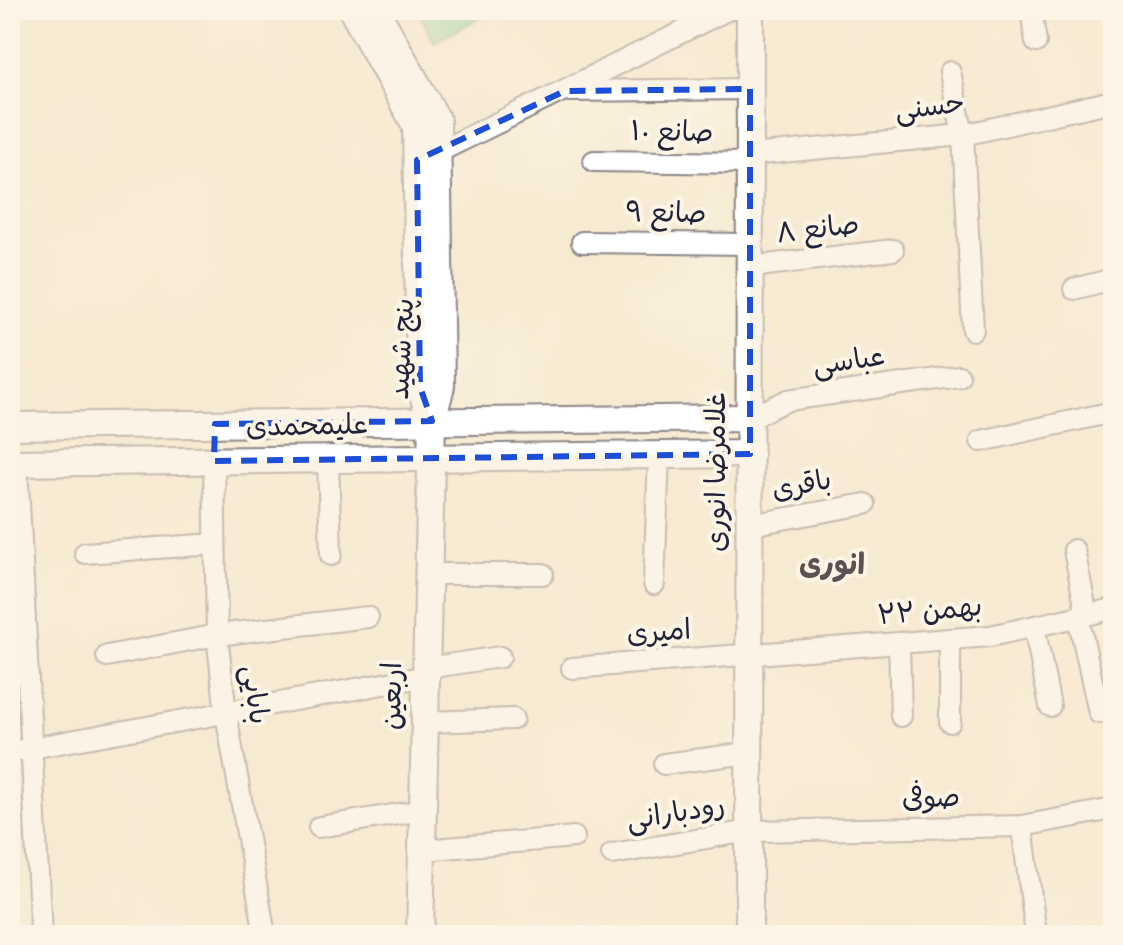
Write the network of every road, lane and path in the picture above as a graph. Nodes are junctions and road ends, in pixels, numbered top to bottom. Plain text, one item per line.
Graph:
1 (727, 10) edge
2 (750, 10) edge
3 (1031, 10) edge
4 (363, 12) edge
5 (1036, 42) dead end
6 (950, 72) dead end
7 (750, 89) junction
8 (565, 91) junction
9 (1113, 101) edge
10 (963, 135) junction
11 (427, 158) junction
12 (750, 159) junction
13 (594, 161) dead end
14 (582, 242) dead end
15 (893, 250) dead end
16 (750, 256) junction
17 (1113, 279) edge
18 (1074, 289) dead end
19 (973, 330) dead end
20 (959, 376) dead end
21 (1113, 412) edge
22 (750, 418) junction
23 (432, 421) junction
24 (215, 424) junction
25 (10, 426) edge
26 (981, 441) dead end
27 (750, 454) junction
28 (659, 455) junction
29 (432, 458) junction
30 (328, 460) junction
31 (214, 461) junction
32 (14, 463) edge
33 (865, 504) dead end
34 (750, 525) junction
35 (215, 544) junction
36 (1074, 550) dead end
37 (85, 553) dead end
38 (331, 555) dead end
39 (429, 574) junction
40 (543, 574) dead end
41 (654, 584) dead end
42 (1113, 609) edge
43 (1082, 616) junction
44 (368, 617) dead end
45 (1034, 626) junction
46 (217, 635) junction
47 (950, 639) junction
48 (899, 644) junction
49 (107, 656) dead end
50 (500, 657) dead end
51 (749, 657) junction
52 (572, 668) dead end
53 (427, 672) junction
54 (1050, 706) dead end
55 (1099, 713) dead end
56 (226, 714) junction
57 (901, 716) dead end
58 (513, 719) dead end
59 (426, 722) junction
60 (950, 722) dead end
61 (32, 749) junction
62 (10, 752) edge
63 (749, 753) junction
64 (664, 764) dead end
65 (1113, 809) edge
66 (423, 810) junction
67 (1022, 826) junction
68 (319, 827) dead end
69 (749, 831) junction
70 (574, 837) dead end
71 (423, 850) junction
72 (612, 854) dead end
73 (41, 935) edge
74 (265, 935) edge
75 (420, 935) edge
76 (749, 935) edge
77 (1036, 935) edge

1 - 8 street
2 - 7 street, غلامرضا انوری
3 - 5 street
4 - 11 street, پنج شهید
6 - 10 street
7 - 8 street
7 - 12 street, غلامرضا انوری
8 - 11 street
9 - 10 street, حسنی
10 - 12 street, حسنی
10 - 19 street
11 - 23 street, پنج شهید
12 - 13 street, صانع ۱۰
12 - 16 street, غلامرضا انوری
14 - 16 street, صانع ۹
15 - 16 street, صانع ۸
16 - 22 street, غلامرضا انوری
17 - 18 street
20 - 22 street, عباسی
21 - 26 street
22 - 23 street, علیمحمدی
22 - 27 street, غلامرضا انوری
23 - 24 street, علیمحمدی
23 - 29 street, پنج شهید
24 - 25 street, علیمحمدی
24 - 31 street
27 - 28 street, علیمحمدی
27 - 34 street, غلامرضا انوری
28 - 29 street, علیمحمدی
28 - 41 street
29 - 30 street, علیمحمدی
29 - 39 street, اربعین
30 - 31 street, علیمحمدی
30 - 38 street
31 - 32 street, علیمحمدی
31 - 35 street, بابایی
32 - 61 street
33 - 34 street, باقری
34 - 51 street, غلامرضا انوری
35 - 37 street
35 - 46 street, بابایی
36 - 43 street
39 - 40 street
39 - 53 street, اربعین
42 - 43 street, ۲۲ بهمن
43 - 45 street, ۲۲ بهمن
43 - 55 street
44 - 46 street
45 - 47 street, ۲۲ بهمن
45 - 54 street
46 - 49 street
46 - 56 street, بابایی
47 - 48 street, ۲۲ بهمن
47 - 60 street
48 - 51 street, ۲۲ بهمن
48 - 57 street
50 - 53 street
51 - 52 street, امیری
51 - 63 street, غلامرضا انوری
53 - 56 street
53 - 59 street, اربعین
56 - 61 street
56 - 74 street, بابایی
58 - 59 street
59 - 66 street, اربعین
61 - 62 street
61 - 73 street
63 - 64 street
63 - 69 street, غلامرضا انوری
65 - 67 street, صوفی
66 - 68 street
66 - 71 street, اربعین
67 - 69 street, صوفی
67 - 77 street
69 - 72 street, رودبارانی
69 - 76 street, غلامرضا انوری
70 - 71 street
71 - 75 street, اربعین

